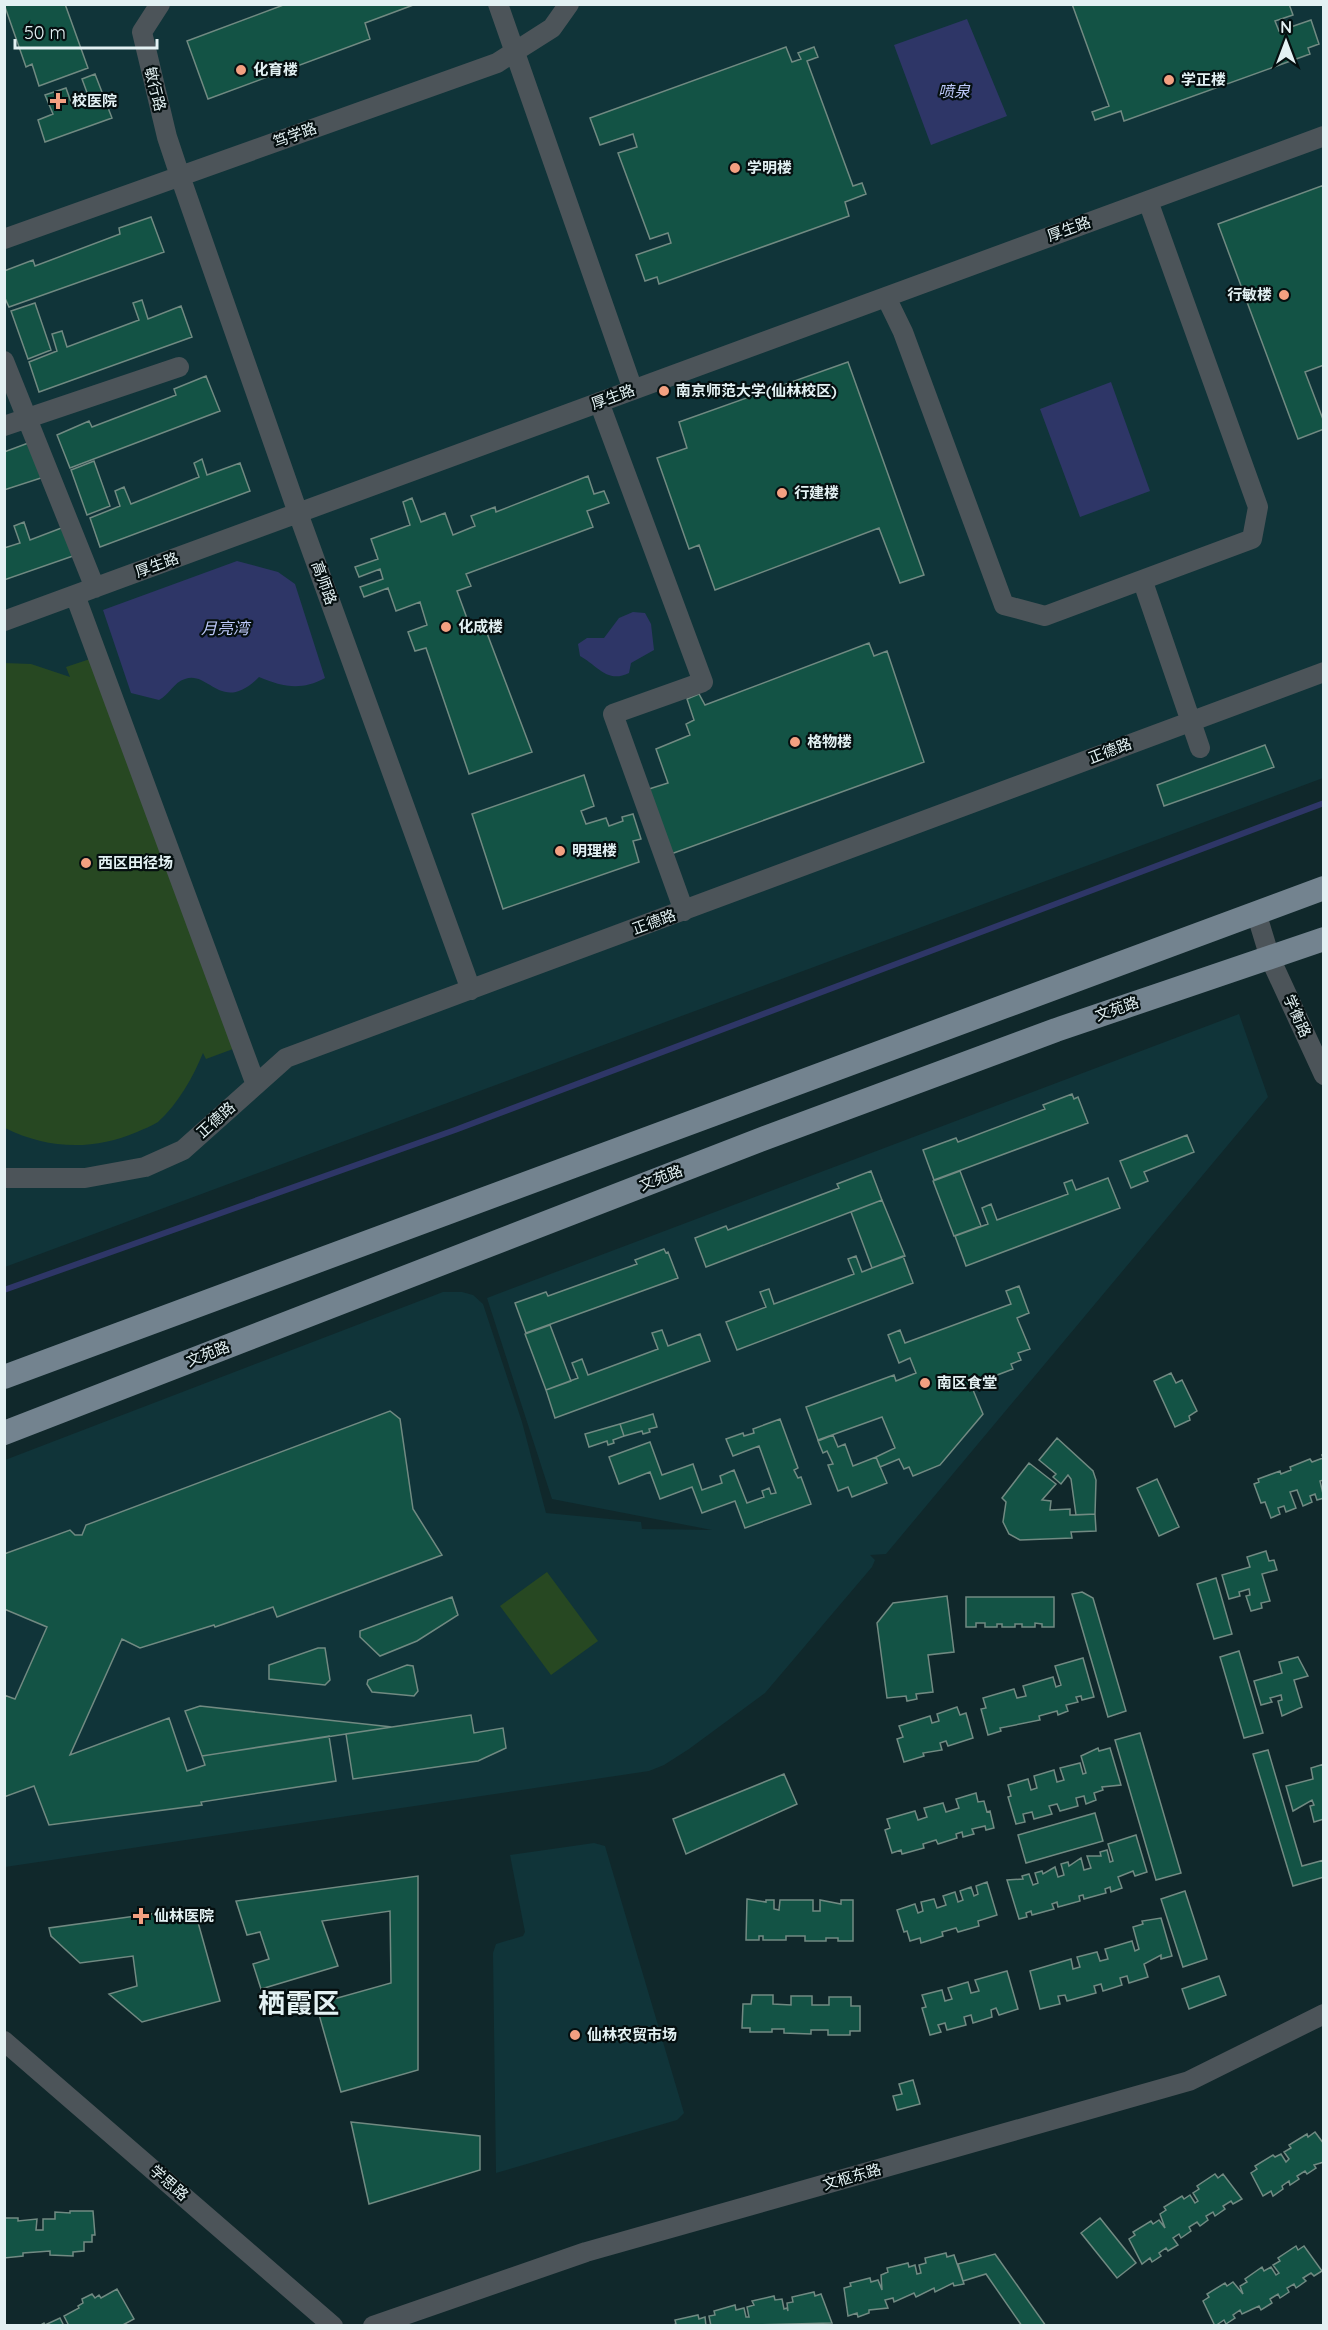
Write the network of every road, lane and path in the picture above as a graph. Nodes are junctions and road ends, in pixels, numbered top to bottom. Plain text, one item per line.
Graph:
1 (159, 4) edge
2 (498, 4) edge
3 (569, 4) edge
4 (515, 51) junction
5 (1323, 136) edge
6 (180, 176) junction
7 (1148, 201) junction
8 (4, 239) edge
9 (886, 297) junction
10 (4, 361) edge
11 (179, 367) dead end
12 (633, 390) junction
13 (599, 402) junction
14 (26, 419) junction
15 (4, 426) edge
16 (298, 513) junction
17 (1143, 582) junction
18 (95, 588) junction
19 (75, 595) junction
20 (4, 621) edge
21 (1323, 672) edge
22 (1190, 721) junction
23 (1200, 748) dead end
24 (1323, 888) edge
25 (684, 911) junction
26 (1256, 912) junction
27 (1323, 939) edge
28 (1270, 957) junction
29 (471, 990) junction
30 (1323, 1075) edge
31 (256, 1085) junction
32 (4, 1179) edge
33 (4, 1377) edge
34 (4, 1433) edge
35 (1323, 2014) edge
36 (4, 2041) edge
37 (333, 2325) edge
38 (373, 2325) edge

1 - 6 street, 敏行路
2 - 4 street
3 - 4 street, 笃学路
4 - 6 street, 笃学路
4 - 12 street
5 - 7 street, 厚生路
6 - 8 street, 笃学路
6 - 16 street, 高师路
7 - 9 street, 厚生路
7 - 17 street
9 - 12 street, 厚生路
9 - 17 street
10 - 14 street
11 - 14 street
12 - 13 street, 厚生路
13 - 16 street, 厚生路
13 - 25 street
14 - 15 street
14 - 18 street
16 - 18 street, 厚生路
16 - 29 street, 高师路
17 - 22 street
18 - 19 street, 厚生路
19 - 20 street, 厚生路
19 - 31 street
21 - 22 street, 正德路
22 - 23 street
22 - 25 street, 正德路
24 - 26 main road
25 - 29 street, 正德路
26 - 28 street, 学衡路
26 - 33 main road
27 - 28 main road, 文苑路
28 - 30 street, 学衡路
28 - 34 main road, 文苑路
29 - 31 street, 正德路
31 - 32 street, 正德路
35 - 38 street, 文枢东路
36 - 37 street, 学思路

